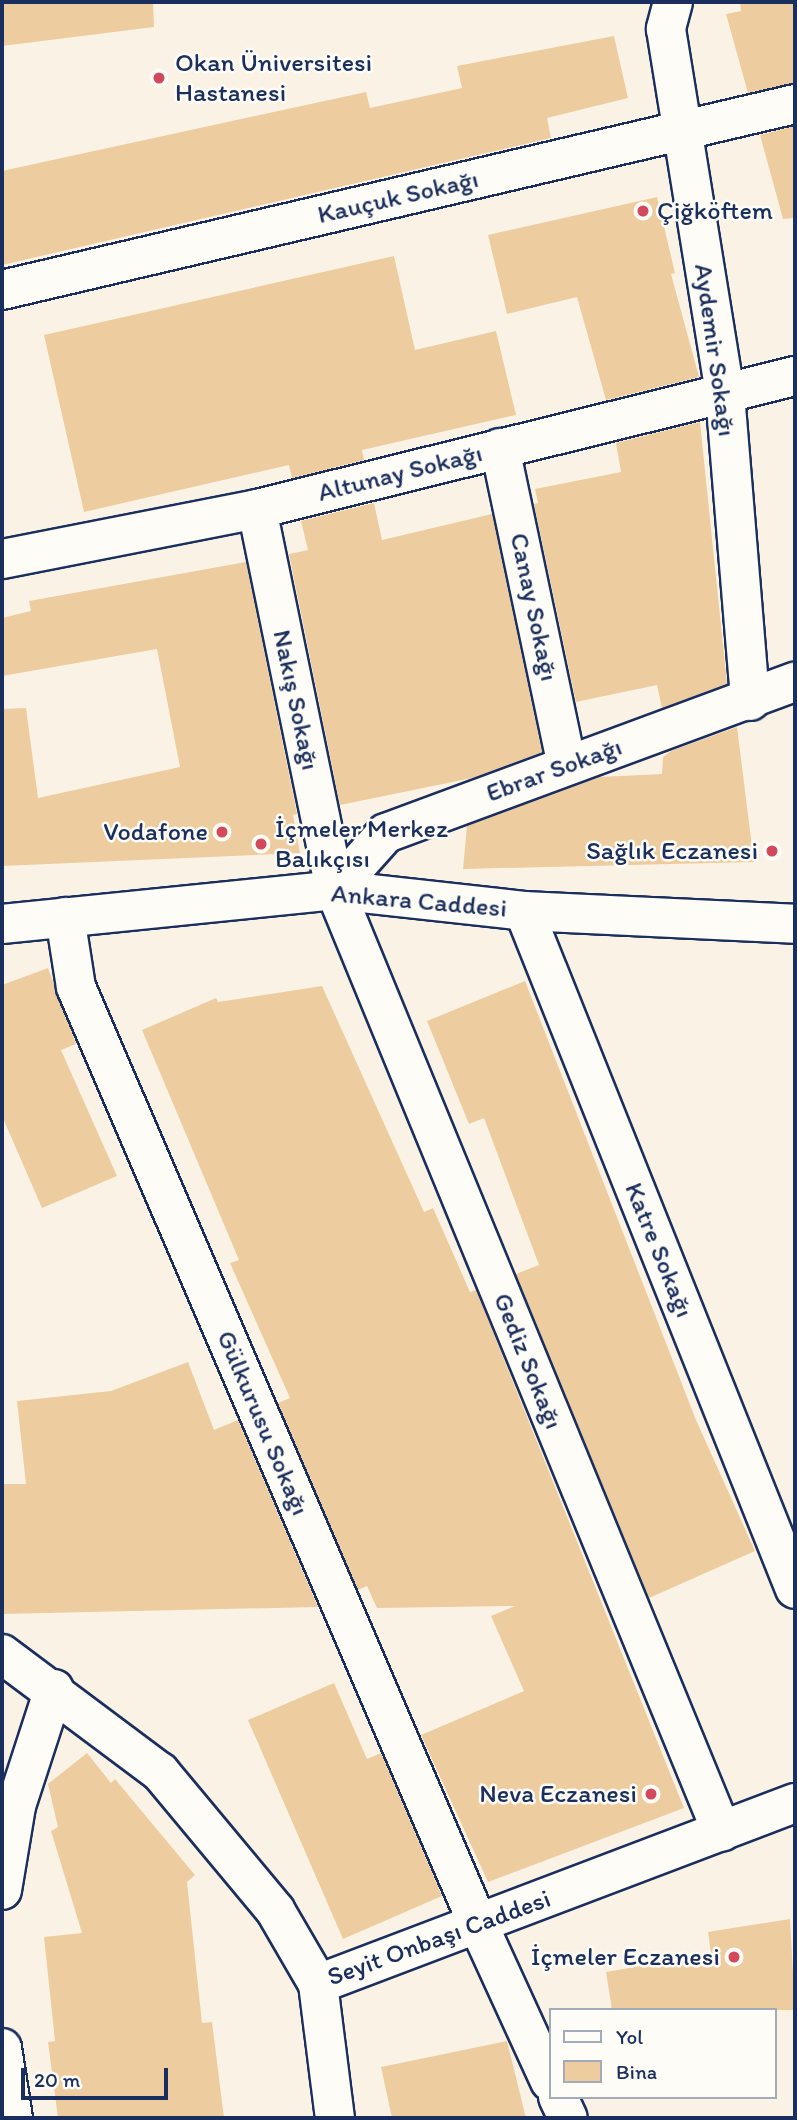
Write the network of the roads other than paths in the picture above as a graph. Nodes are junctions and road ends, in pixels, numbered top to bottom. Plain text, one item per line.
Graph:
1 (673, 2) edge
2 (795, 104) edge
3 (679, 130) junction
4 (2, 290) edge
5 (795, 376) edge
6 (724, 394) junction
7 (500, 449) junction
8 (257, 509) junction
9 (2, 559) edge
10 (795, 682) edge
11 (750, 701) junction
12 (567, 765) junction
13 (335, 890) junction
14 (524, 911) junction
15 (65, 917) junction
16 (2, 924) edge
17 (795, 924) edge
18 (795, 1589) edge
19 (2, 1654) edge
20 (54, 1689) junction
21 (795, 1803) edge
22 (722, 1832) junction
23 (2, 1890) edge
24 (478, 1924) junction
25 (318, 1984) junction
26 (2, 2048) edge
27 (548, 2077) edge
28 (559, 2099) edge
29 (13, 2118) edge
30 (335, 2118) edge
31 (568, 2118) edge

1 - 3 street, Aydemir Sokağı
2 - 3 street, Kauçuk Sokağı
3 - 4 street, Kauçuk Sokağı
3 - 6 street, Aydemir Sokağı
5 - 6 street, Altunay Sokağı
6 - 7 street, Altunay Sokağı
6 - 11 street, Aydemir Sokağı
7 - 8 street, Altunay Sokağı
7 - 12 street, Canay Sokağı
8 - 9 street, Altunay Sokağı
8 - 13 street, Nakış Sokağı
10 - 11 street, Ebrar Sokağı
11 - 12 street, Ebrar Sokağı
12 - 13 street, Ebrar Sokağı
13 - 14 street, Ankara Caddesi
13 - 15 street, Ankara Caddesi
13 - 22 street, Gediz Sokağı
14 - 17 street, Ankara Caddesi
14 - 18 street, Katre Sokağı
15 - 16 street, Ankara Caddesi
15 - 24 street, Gülkurusu Sokağı
19 - 20 street, Seyit Onbaşı Caddesi
20 - 23 street
20 - 25 street, Seyit Onbaşı Caddesi
21 - 22 street, Seyit Onbaşı Caddesi
22 - 24 street, Seyit Onbaşı Caddesi
24 - 25 street, Seyit Onbaşı Caddesi
24 - 27 street, Gülkurusu Sokağı
25 - 30 street
26 - 29 street
28 - 31 street

